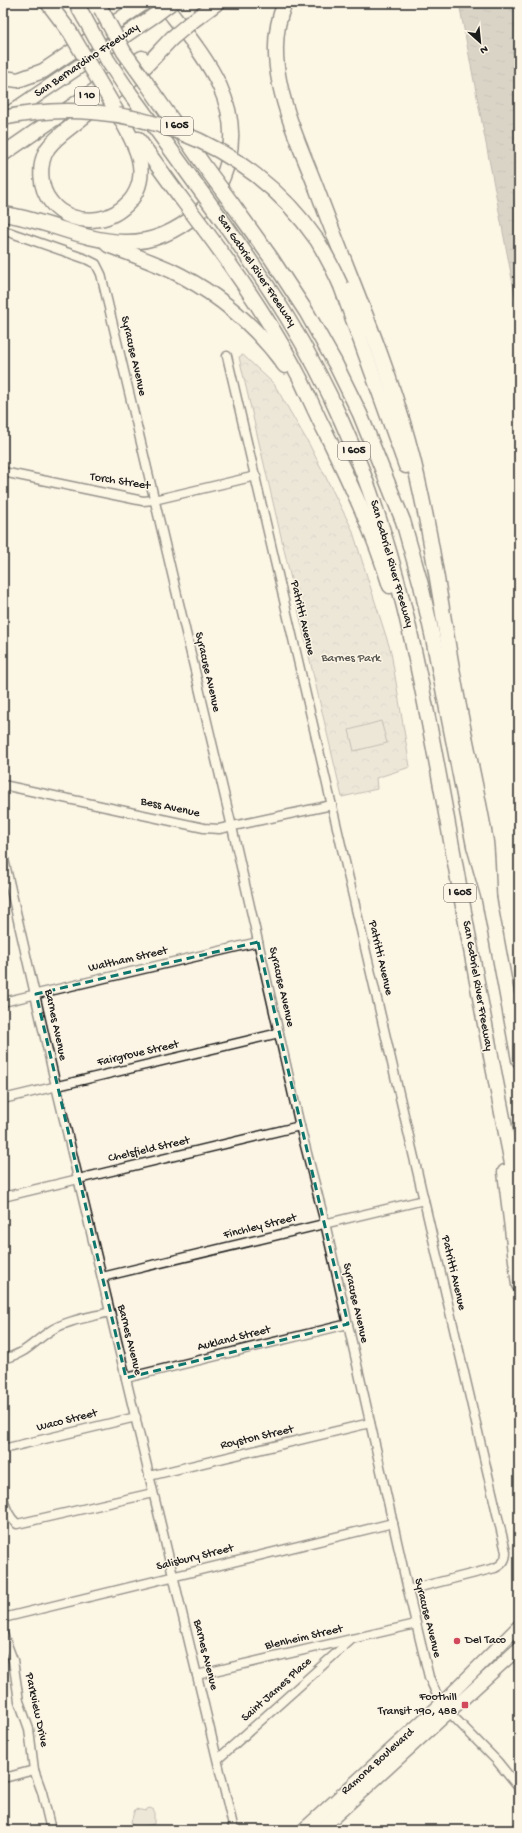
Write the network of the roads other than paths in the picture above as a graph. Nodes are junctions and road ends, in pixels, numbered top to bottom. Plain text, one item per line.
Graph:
1 (48, 3) edge
2 (56, 3) edge
3 (76, 3) edge
4 (144, 3) edge
5 (171, 3) edge
6 (217, 3) edge
7 (286, 3) edge
8 (100, 6) edge
9 (159, 9) edge
10 (70, 32) junction
11 (172, 38) junction
12 (3, 78) edge
13 (113, 105) junction
14 (3, 118) edge
15 (3, 154) edge
16 (3, 214) edge
17 (3, 230) edge
18 (85, 236) junction
19 (227, 356) dead end
20 (317, 415) junction
21 (3, 472) edge
22 (256, 476) junction
23 (154, 500) junction
24 (429, 539) junction
25 (427, 713) junction
26 (3, 785) edge
27 (332, 805) junction
28 (232, 827) junction
29 (3, 855) edge
30 (489, 898) junction
31 (258, 942) junction
32 (36, 994) junction
33 (3, 1002) edge
34 (511, 1018) junction
35 (279, 1033) junction
36 (519, 1047) edge
37 (519, 1060) edge
38 (493, 1073) junction
39 (56, 1086) junction
40 (3, 1099) edge
41 (300, 1126) junction
42 (78, 1179) junction
43 (3, 1197) edge
44 (519, 1198) edge
45 (424, 1200) junction
46 (325, 1224) junction
47 (102, 1277) junction
48 (519, 1285) edge
49 (110, 1312) junction
50 (348, 1324) junction
51 (3, 1359) edge
52 (126, 1378) junction
53 (136, 1416) junction
54 (370, 1423) junction
55 (3, 1449) edge
56 (149, 1476) junction
57 (153, 1493) junction
58 (3, 1498) edge
59 (394, 1523) junction
60 (174, 1576) junction
61 (408, 1590) junction
62 (3, 1618) edge
63 (416, 1624) junction
64 (519, 1626) edge
65 (3, 1634) edge
66 (352, 1639) junction
67 (519, 1648) edge
68 (197, 1675) junction
69 (445, 1708) junction
70 (218, 1759) junction
71 (34, 1770) junction
72 (3, 1776) edge
73 (519, 1788) edge
74 (51, 1830) edge
75 (234, 1830) edge
76 (303, 1830) edge
77 (320, 1830) edge

1 - 10 highway
2 - 10 highway
3 - 25 highway, San Gabriel River Freeway / I 605, bridge
4 - 12 highway
5 - 9 highway, San Bernardino Freeway / I 10, bridge
6 - 11 highway, I 10, bridge
7 - 24 highway
8 - 30 highway, San Gabriel River Freeway / I 605, bridge
9 - 14 highway, San Bernardino Freeway / I 10
9 - 18 highway
10 - 13 highway, bridge
11 - 13 highway
11 - 15 highway, I 10
13 - 20 highway, bridge
14 - 24 highway, bridge
16 - 18 highway
17 - 23 street, Syracuse Avenue
18 - 20 highway
19 - 22 street, Patritti Avenue
20 - 25 highway
21 - 23 street, Torch Street
22 - 23 street, Torch Street
22 - 27 street, Patritti Avenue
23 - 28 street, Syracuse Avenue
24 - 30 highway
25 - 38 highway, San Gabriel River Freeway / I 605
26 - 28 street, Bess Avenue
27 - 28 street, Bess Avenue
27 - 45 street, Patritti Avenue
28 - 31 street, Syracuse Avenue
29 - 32 street, Barnes Avenue
30 - 34 highway, San Gabriel River Freeway / I 605
31 - 32 street, Waltham Street
31 - 35 street, Syracuse Avenue
32 - 33 street, Waltham Street
32 - 39 street, Barnes Avenue
34 - 36 highway
34 - 37 highway, San Gabriel River Freeway / I 605
35 - 39 street, Fairgrove Street
35 - 41 street, Syracuse Avenue
38 - 44 highway, San Gabriel River Freeway / I 605
38 - 48 highway
39 - 40 street, Fairgrove Street
39 - 42 street, Barnes Avenue
41 - 42 street, Chelsfield Street
41 - 46 street, Syracuse Avenue
42 - 43 street, Chelsfield Street
42 - 47 street, Barnes Avenue
45 - 46 street, Finchley Street
45 - 61 street, Patritti Avenue
46 - 47 street, Finchley Street
46 - 50 street, Syracuse Avenue
47 - 49 street, Barnes Avenue
49 - 51 street
49 - 52 street, Barnes Avenue
50 - 52 street, Aukland Street
50 - 54 street, Syracuse Avenue
52 - 53 street, Barnes Avenue
53 - 55 street, Waco Street
53 - 56 street, Barnes Avenue
54 - 56 street, Royston Street
54 - 59 street, Syracuse Avenue
56 - 57 street, Barnes Avenue
57 - 58 street
57 - 60 street, Barnes Avenue
59 - 60 street, Salisbury Street
59 - 61 street, Syracuse Avenue
60 - 62 street, Salisbury Street
60 - 68 street, Barnes Avenue
61 - 63 street, Syracuse Avenue
63 - 66 street, Blenheim Street
63 - 69 street, Syracuse Avenue
64 - 69 main road, Ramona Boulevard
65 - 71 street, Parkview Drive
66 - 68 street, Blenheim Street
66 - 70 street, Saint James Place
67 - 69 main road, Ramona Boulevard
68 - 70 street, Barnes Avenue
69 - 73 street
69 - 76 main road, Ramona Boulevard
69 - 77 main road, Ramona Boulevard
70 - 75 street, Barnes Avenue
71 - 72 street
71 - 74 street, Parkview Drive

